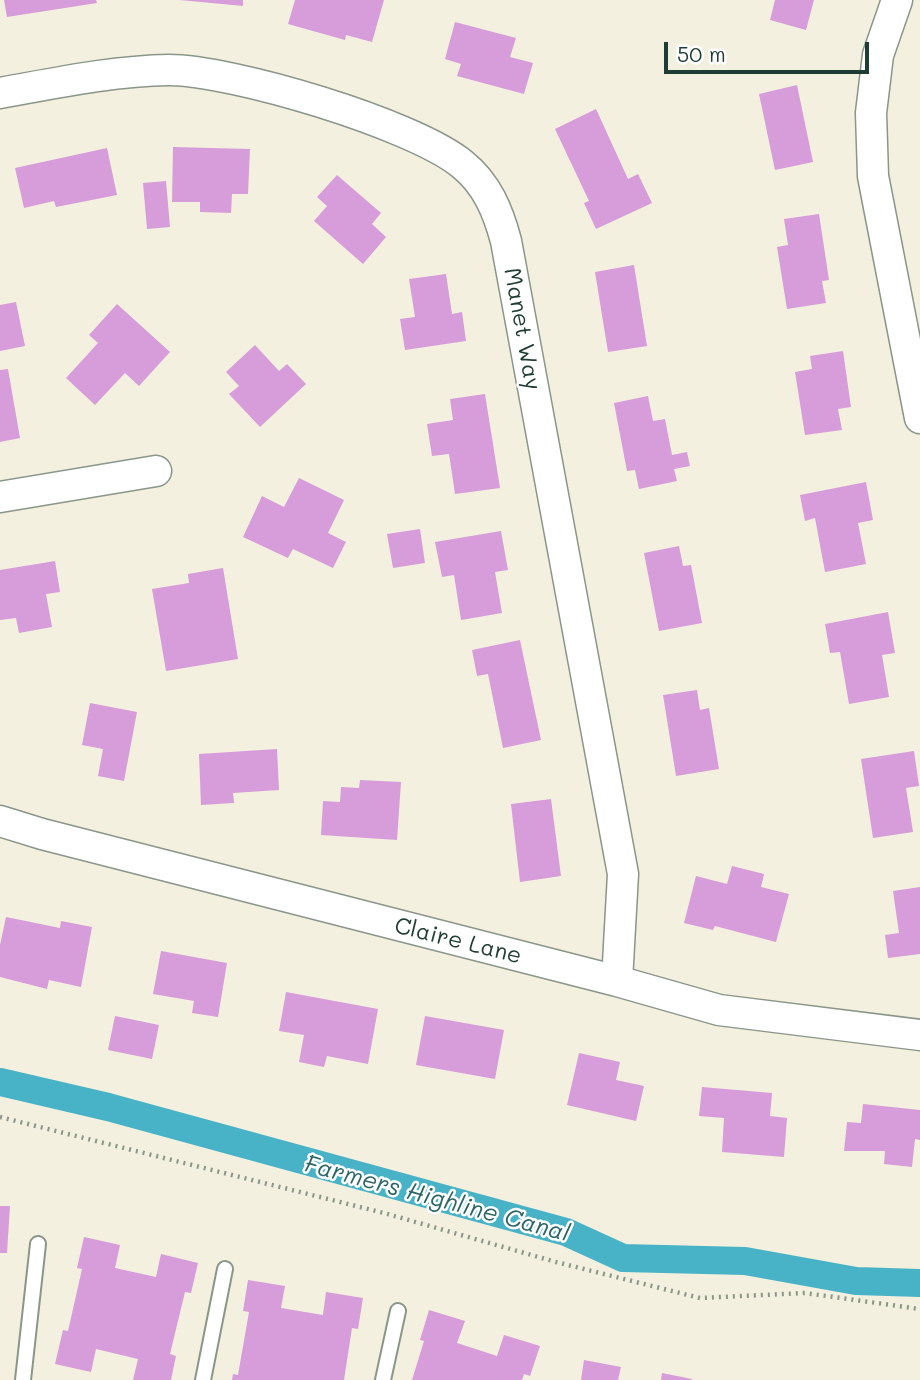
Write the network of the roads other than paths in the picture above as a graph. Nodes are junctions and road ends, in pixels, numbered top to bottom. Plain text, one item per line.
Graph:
1 (897, 0) edge
2 (0, 93) edge
3 (920, 418) edge
4 (156, 471) dead end
5 (0, 497) edge
6 (0, 821) edge
7 (617, 981) junction
8 (920, 1035) edge
9 (38, 1244) dead end
10 (225, 1269) dead end
11 (398, 1311) dead end
12 (23, 1380) edge
13 (202, 1380) edge
14 (383, 1380) edge

1 - 3 street
2 - 7 street, Manet Way
4 - 5 street
6 - 7 street, Claire Lane
7 - 8 street, Claire Lane
9 - 12 lane
10 - 13 lane
11 - 14 lane

